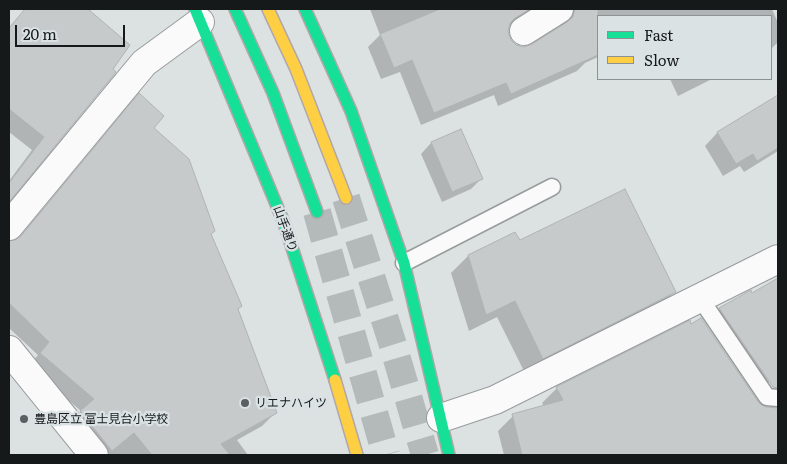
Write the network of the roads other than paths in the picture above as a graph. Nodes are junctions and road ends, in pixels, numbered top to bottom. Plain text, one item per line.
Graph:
1 (235, 9) edge
2 (268, 9) edge
3 (305, 9) edge
4 (559, 9) edge
5 (198, 15) edge
6 (524, 31) dead end
7 (552, 187) dead end
8 (346, 198) tunnel mouth
9 (318, 212) tunnel mouth
10 (9, 226) edge
11 (778, 259) edge
12 (404, 263) junction
13 (700, 298) junction
14 (9, 350) edge
15 (778, 398) edge
16 (440, 418) junction
17 (94, 455) edge
18 (357, 455) edge
19 (449, 455) edge

1 - 9 main road
2 - 8 main road
3 - 12 main road
4 - 6 street
5 - 10 street
5 - 18 main road, 山手通り
7 - 12 lane
11 - 13 street
12 - 16 main road
13 - 15 lane
13 - 16 street
14 - 17 street
16 - 19 main road

